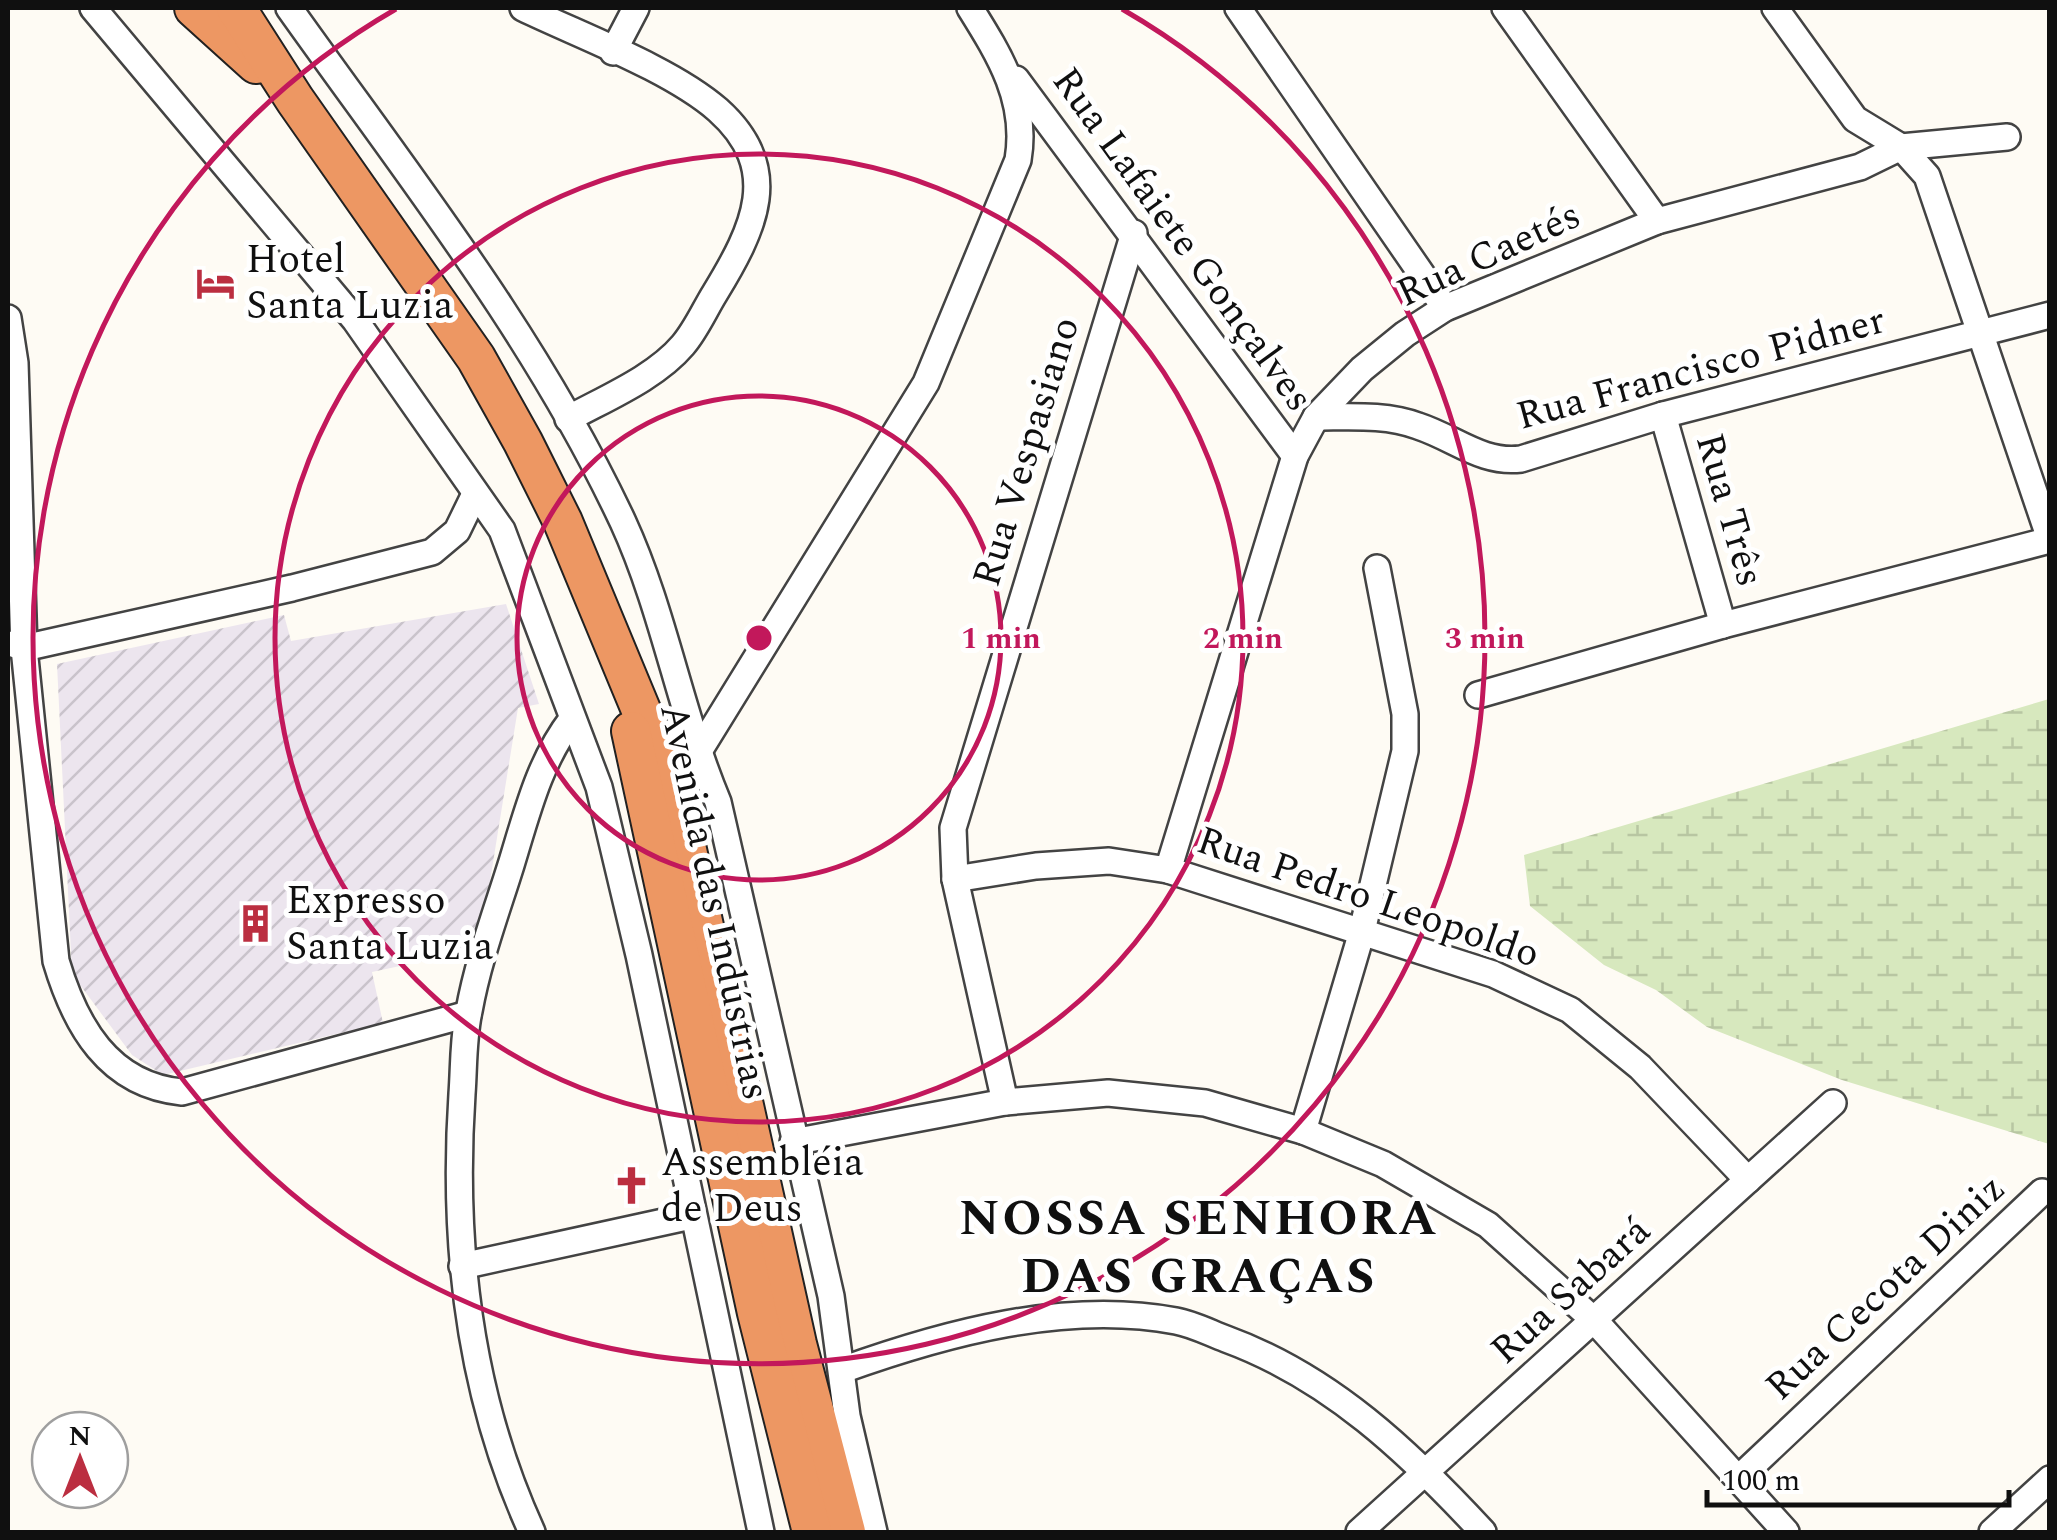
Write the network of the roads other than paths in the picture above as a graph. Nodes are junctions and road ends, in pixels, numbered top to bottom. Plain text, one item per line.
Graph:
1 (92, 8) edge
2 (194, 8) edge
3 (236, 8) edge
4 (289, 8) edge
5 (523, 8) edge
6 (636, 8) edge
7 (970, 8) edge
8 (1238, 8) edge
9 (1505, 8) edge
10 (1776, 8) edge
11 (613, 52) junction
12 (1008, 69) junction
13 (295, 100) junction
14 (2007, 137) dead end
15 (1901, 147) junction
16 (1657, 221) junction
17 (1134, 233) junction
18 (1445, 308) junction
19 (2050, 315) edge
20 (8, 318) edge
21 (1978, 334) junction
22 (1663, 415) junction
23 (1316, 416) junction
24 (568, 418) junction
25 (1295, 456) junction
26 (475, 494) junction
27 (2050, 540) edge
28 (1377, 568) dead end
29 (1723, 625) junction
30 (612, 640) junction
31 (16, 645) edge
32 (1478, 695) dead end
33 (572, 719) junction
34 (548, 751) junction
35 (584, 754) junction
36 (698, 755) junction
37 (672, 787) junction
38 (1168, 870) junction
39 (955, 880) junction
40 (1360, 935) junction
41 (677, 948) junction
42 (639, 955) junction
43 (468, 1014) junction
44 (698, 1043) junction
45 (658, 1052) junction
46 (1004, 1102) junction
47 (1833, 1103) dead end
48 (1304, 1131) junction
49 (794, 1142) junction
50 (1748, 1180) junction
51 (2042, 1192) dead end
52 (691, 1216) junction
53 (462, 1266) junction
54 (1595, 1321) junction
55 (842, 1370) junction
56 (789, 1440) junction
57 (841, 1464) junction
58 (1428, 1472) junction
59 (1738, 1479) junction
60 (2050, 1479) edge
61 (532, 1532) edge
62 (761, 1532) edge
63 (812, 1532) edge
64 (846, 1532) edge
65 (874, 1532) edge
66 (1359, 1532) edge
67 (1484, 1532) edge
68 (1786, 1532) edge
69 (1992, 1532) edge

1 - 26 street
2 - 13 highway, Avenida das Indústrias
3 - 13 highway, Avenida das Indústrias
4 - 24 street
5 - 11 street
6 - 11 street
7 - 12 street
8 - 18 street
9 - 16 street
10 - 15 street
11 - 24 street
12 - 17 street, Rua Lafaiete Gonçalves
12 - 36 street
13 - 30 highway, Avenida das Indústrias
14 - 15 street, Rua Caetés
15 - 16 street, Rua Caetés
15 - 21 street
16 - 18 street, Rua Caetés
17 - 25 street, Rua Lafaiete Gonçalves
17 - 39 street, Rua Vespasiano
18 - 23 street, Rua Caetés
19 - 21 street, Rua Francisco Pidner
20 - 31 street
21 - 22 street, Rua Francisco Pidner
21 - 27 street
22 - 23 street, Rua Francisco Pidner
22 - 29 street, Rua Três
23 - 25 street, Rua Caetés
24 - 36 street
25 - 38 street, Rua Caetés
26 - 31 street
26 - 33 street
27 - 29 street
28 - 40 street
29 - 32 street
30 - 37 highway, Avenida das Indústrias
30 - 41 highway, Avenida das Indústrias
31 - 43 street
33 - 34 street
33 - 35 street
34 - 35 street
34 - 43 street
35 - 42 street
36 - 37 street
36 - 49 street
37 - 57 highway, Avenida das Indústrias
38 - 39 street, Rua Pedro Leopoldo
38 - 40 street, Rua Pedro Leopoldo
39 - 46 street, Rua Vespasiano
40 - 48 street
40 - 50 street, Rua Pedro Leopoldo
41 - 42 street
41 - 44 highway, Avenida das Indústrias
42 - 45 street
43 - 53 street
44 - 45 street
44 - 56 highway, Avenida das Indústrias
45 - 52 street
46 - 48 street
46 - 49 street
47 - 50 street, Rua Sabará
48 - 54 street
49 - 55 street
50 - 54 street, Rua Sabará
51 - 59 street, Rua Cecota Diniz
52 - 53 street
52 - 62 street
53 - 61 street
54 - 58 street, Rua Sabará
54 - 59 street
55 - 57 street
55 - 58 street
56 - 57 street
56 - 63 highway, Avenida das Indústrias
57 - 64 highway, Avenida das Indústrias
57 - 65 street
58 - 66 street, Rua Sabará
58 - 67 street
59 - 68 street
60 - 69 street

